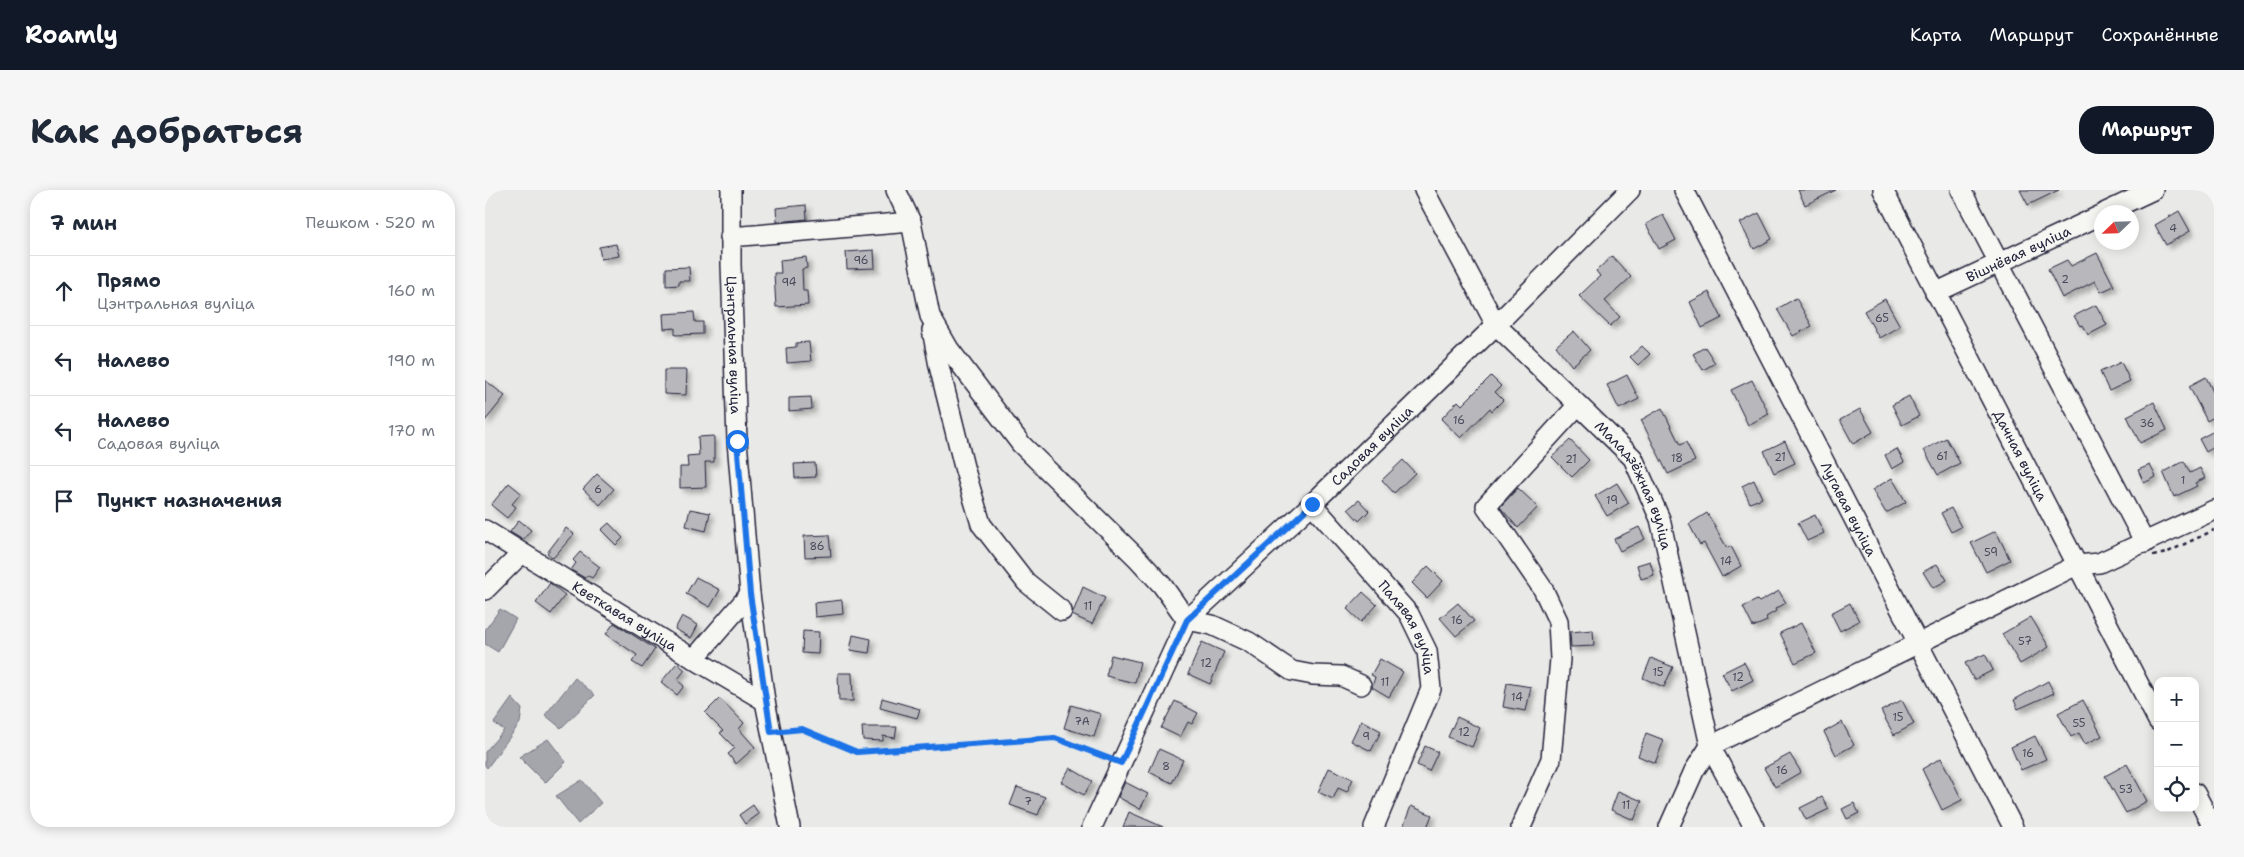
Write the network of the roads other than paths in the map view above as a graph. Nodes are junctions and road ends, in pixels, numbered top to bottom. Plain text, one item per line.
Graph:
1 (731, 190) edge
2 (896, 190) edge
3 (1424, 190) edge
4 (1630, 190) edge
5 (1684, 190) edge
6 (1883, 190) edge
7 (1961, 190) edge
8 (2153, 190) edge
9 (2121, 205) edge
10 (2094, 217) edge
11 (911, 222) junction
12 (730, 237) junction
13 (2000, 263) junction
14 (1935, 293) junction
15 (930, 316) junction
16 (1496, 325) junction
17 (1578, 405) junction
18 (1312, 504) junction
19 (2214, 510) edge
20 (485, 530) edge
21 (2145, 543) junction
22 (521, 554) junction
23 (2077, 565) junction
24 (485, 590) edge
25 (750, 594) junction
26 (1062, 611) dead end
27 (1187, 620) junction
28 (1918, 642) junction
29 (694, 659) junction
30 (1361, 685) dead end
31 (765, 701) junction
32 (2154, 713) edge
33 (1710, 746) junction
34 (2199, 801) edge
35 (790, 827) edge
36 (1092, 827) edge
37 (1374, 827) edge
38 (1521, 827) edge
39 (1669, 827) edge
40 (1754, 827) edge
41 (2013, 827) edge
42 (2213, 827) edge

1 - 12 street, Цэнтральная вуліца
2 - 11 street
3 - 16 street, Маладзёжная вуліца
4 - 16 street, Садовая вуліца
5 - 28 street, Лугавая вуліца
6 - 14 street, Дачная вуліца
7 - 13 street
8 - 9 street
10 - 13 street, Вішнёвая вуліца
11 - 12 street
11 - 15 street
12 - 25 street, Цэнтральная вуліца
13 - 14 street, Вішнёвая вуліца
13 - 21 street
14 - 23 street, Дачная вуліца
15 - 26 street
15 - 27 street
16 - 17 street, Маладзёжная вуліца
16 - 18 street, Садовая вуліца
17 - 33 street, Маладзёжная вуліца
17 - 38 street
18 - 27 street, Садовая вуліца
18 - 37 street, Палявая вуліца
19 - 21 street
20 - 22 street, Кветкавая вуліца
21 - 23 street
22 - 24 street
22 - 29 street, Кветкавая вуліца
23 - 28 street
23 - 32 street, Дачная вуліца
25 - 29 street
25 - 31 street, Цэнтральная вуліца
27 - 30 street
27 - 36 street, Садовая вуліца
28 - 33 street
28 - 41 street, Лугавая вуліца
29 - 31 street, Кветкавая вуліца
31 - 35 street, Цэнтральная вуліца
33 - 39 street
33 - 40 street, Маладзёжная вуліца
34 - 42 street

